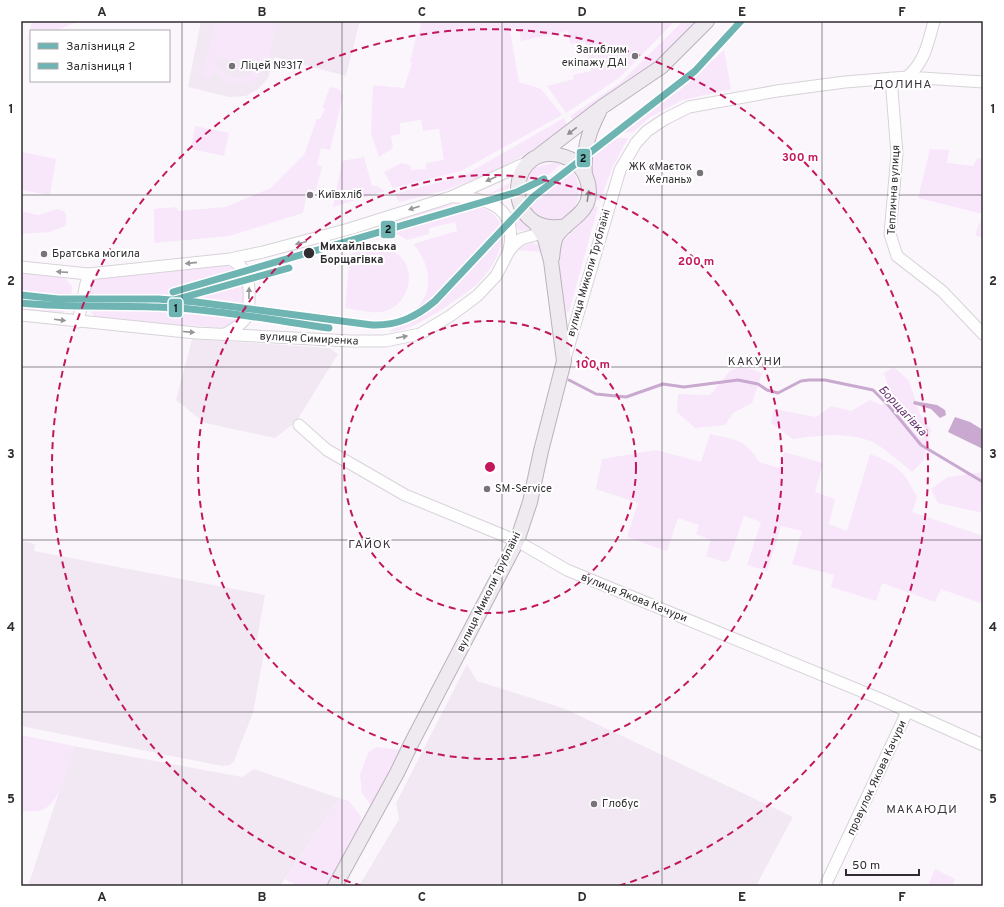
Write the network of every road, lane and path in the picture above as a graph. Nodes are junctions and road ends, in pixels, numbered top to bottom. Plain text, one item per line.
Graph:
1 (707, 21) edge
2 (934, 21) edge
3 (892, 78) junction
4 (907, 78) junction
5 (983, 82) edge
6 (602, 107) junction
7 (532, 159) junction
8 (585, 175) junction
9 (451, 197) junction
10 (550, 228) junction
11 (509, 251) junction
12 (230, 259) junction
13 (551, 261) junction
14 (21, 267) edge
15 (88, 274) junction
16 (21, 315) edge
17 (78, 322) junction
18 (224, 334) junction
19 (983, 334) edge
20 (564, 361) junction
21 (298, 425) dead end
22 (517, 541) junction
23 (907, 712) junction
24 (983, 745) edge
25 (335, 886) edge
26 (825, 886) edge

1 - 6 main road
2 - 4 street
3 - 4 street, вулиця Миколи Трублаїні
3 - 19 street, Теплична вулиця
3 - 20 street, вулиця Миколи Трублаїні
4 - 5 street, вулиця Миколи Трублаїні
6 -> 7 main road
6 - 8 main road
7 - 8 main road
7 -> 9 street
7 - 10 main road
10 -> 8 main road
9 - 11 street
9 -> 12 street
10 - 11 street, вулиця Симиренка
10 - 13 main road
10 - 13 main road
18 -> 11 street, вулиця Симиренка
12 -> 15 street
18 -> 12 street
13 - 20 main road
15 -> 14 street
15 - 17 street
16 -> 17 street, вулиця Симиренка
17 -> 18 street, вулиця Симиренка
20 - 22 main road, вулиця Миколи Трублаїні
21 - 22 street, вулиця Якова Качури
22 - 23 street, вулиця Якова Качури
22 - 25 main road, вулиця Миколи Трублаїні
23 - 24 street, вулиця Якова Качури
23 - 26 street, провулок Якова Качури

